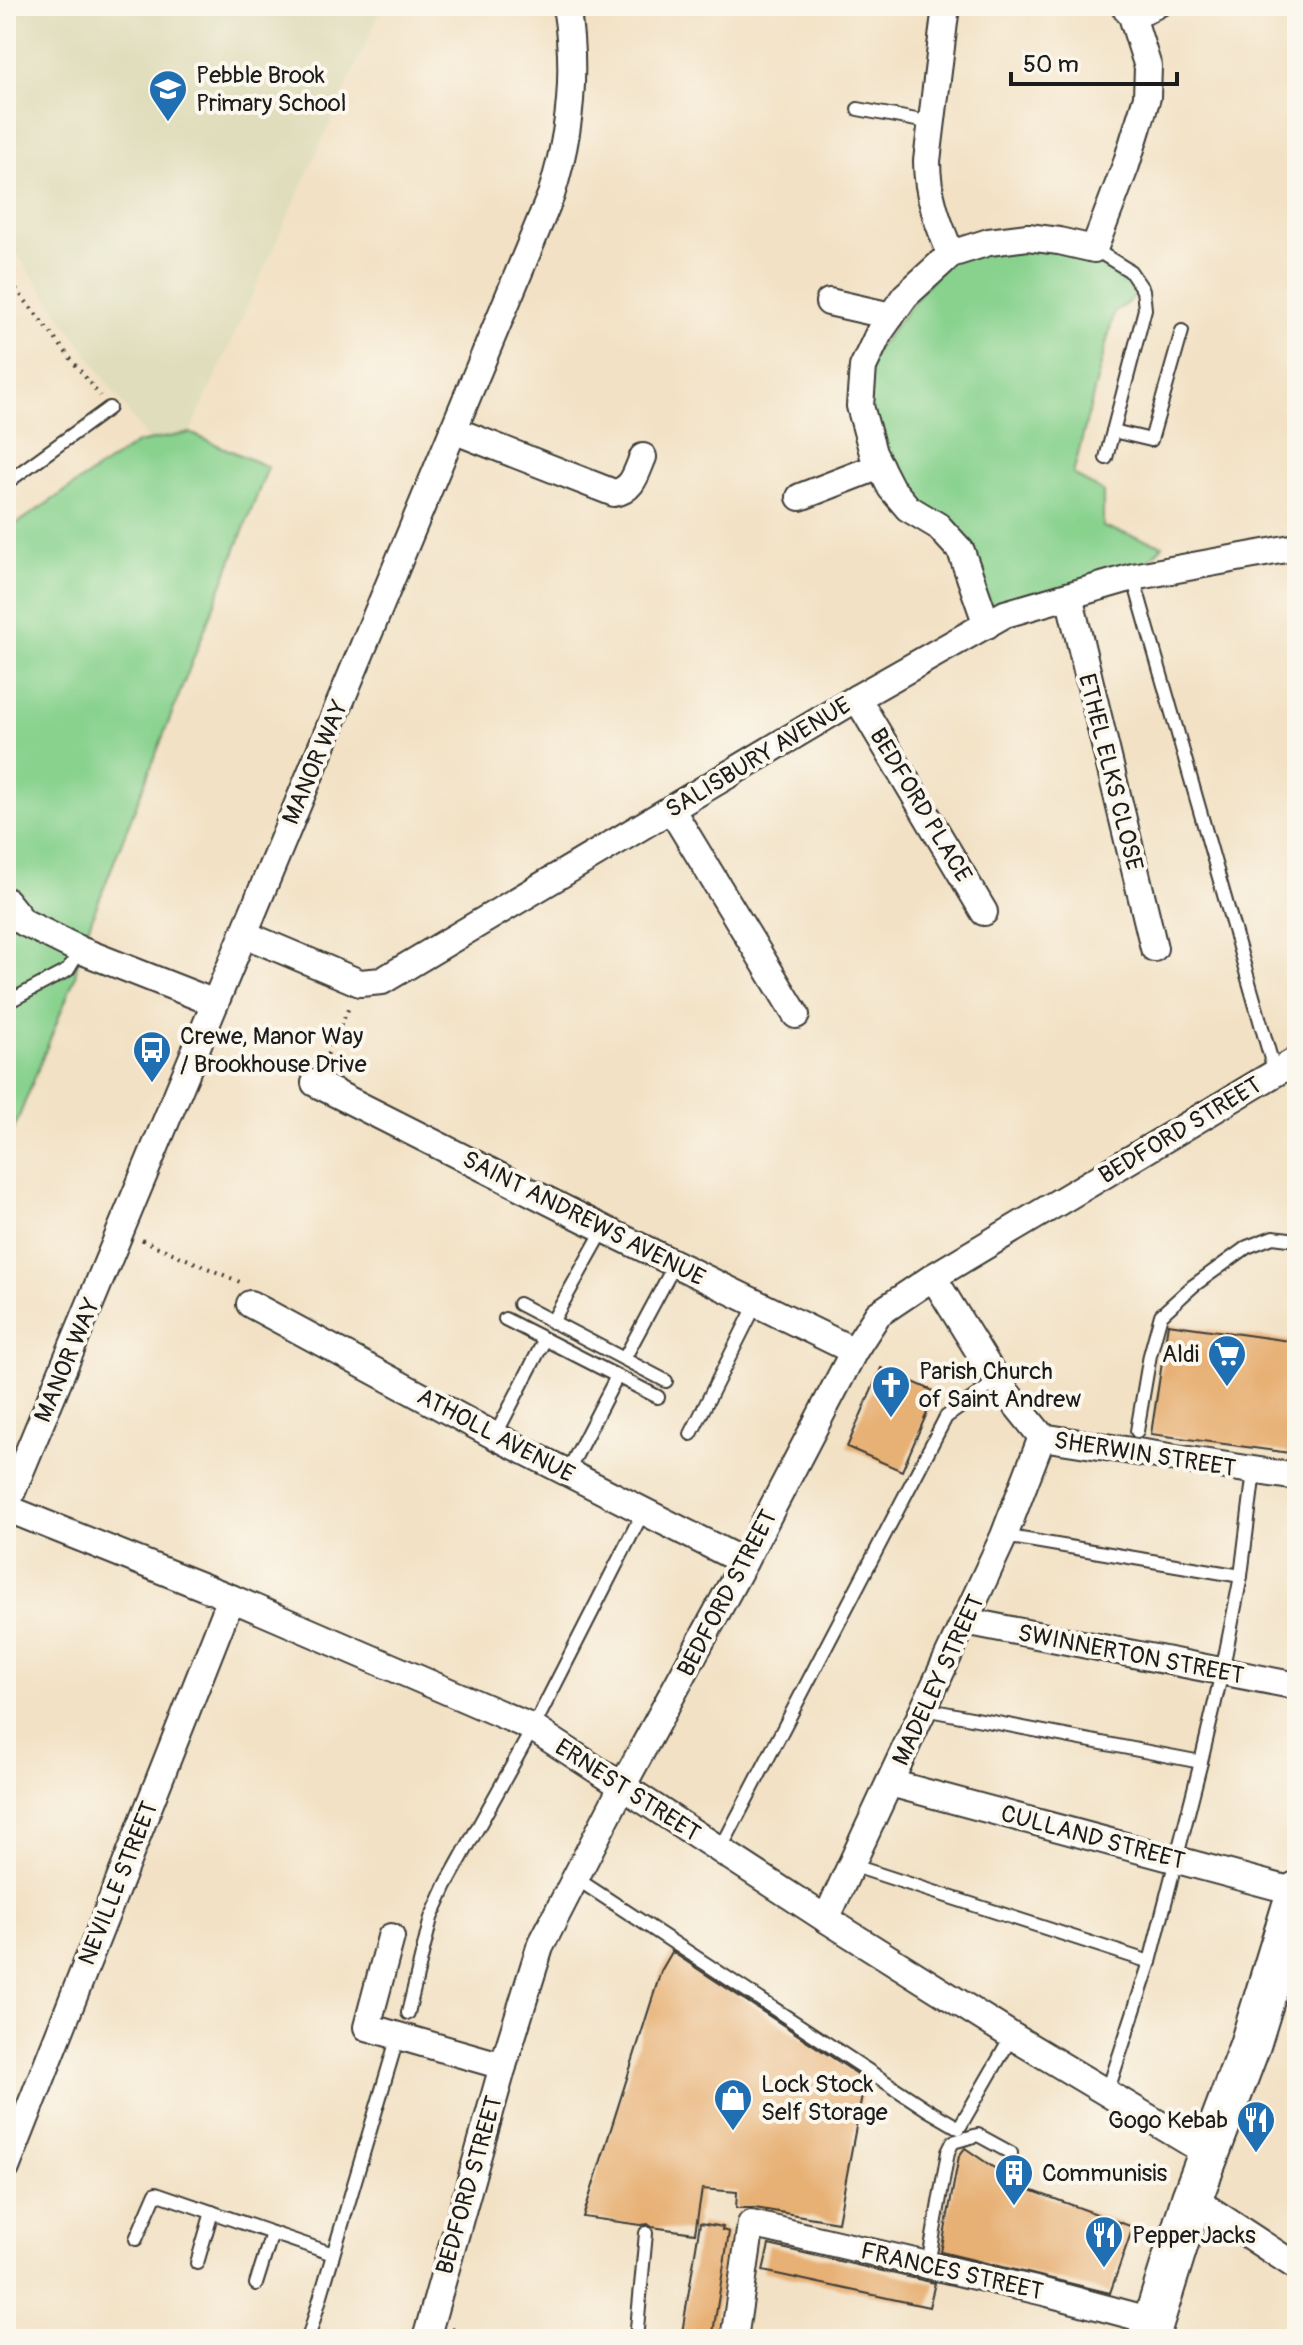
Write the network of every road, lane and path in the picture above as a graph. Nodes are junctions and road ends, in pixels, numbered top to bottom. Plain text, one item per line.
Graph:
1 (566, 6) edge
2 (946, 6) edge
3 (1168, 6) edge
4 (1129, 15) edge
5 (858, 109) dead end
6 (932, 123) junction
7 (1094, 249) junction
8 (951, 254) junction
9 (6, 276) edge
10 (829, 302) dead end
11 (891, 316) junction
12 (1182, 331) dead end
13 (109, 408) joint
14 (453, 430) junction
15 (1113, 431) junction
16 (643, 457) dead end
17 (1106, 458) dead end
18 (880, 466) junction
19 (6, 483) edge
20 (800, 497) dead end
21 (1297, 547) edge
22 (1133, 577) junction
23 (1069, 596) junction
24 (987, 625) junction
25 (857, 698) junction
26 (671, 809) junction
27 (6, 901) edge
28 (984, 912) dead end
29 (244, 934) junction
30 (1154, 948) dead end
31 (80, 950) junction
32 (360, 983) junction
33 (6, 1003) edge
34 (215, 1003) junction
35 (796, 1015) dead end
36 (1286, 1066) edge
37 (315, 1083) joint
38 (604, 1229) junction
39 (121, 1231) junction
40 (1297, 1240) edge
41 (675, 1264) junction
42 (933, 1277) junction
43 (250, 1304) joint
44 (519, 1304) dead end
45 (756, 1304) junction
46 (505, 1319) dead end
47 (552, 1322) junction
48 (545, 1339) junction
49 (854, 1351) junction
50 (624, 1359) junction
51 (617, 1376) junction
52 (666, 1381) dead end
53 (997, 1381) junction
54 (658, 1397) dead end
55 (1137, 1431) dead end
56 (691, 1434) dead end
57 (495, 1436) junction
58 (1042, 1437) junction
59 (1254, 1471) junction
60 (567, 1473) junction
61 (1297, 1477) edge
62 (6, 1507) edge
63 (643, 1512) junction
64 (1004, 1536) junction
65 (744, 1562) junction
66 (1241, 1576) junction
67 (231, 1598) junction
68 (965, 1621) junction
69 (1222, 1672) junction
70 (1297, 1686) edge
71 (924, 1709) junction
72 (533, 1728) junction
73 (1201, 1762) junction
74 (890, 1783) junction
75 (623, 1785) junction
76 (720, 1850) junction
77 (1175, 1859) junction
78 (851, 1865) junction
79 (577, 1879) junction
80 (1297, 1892) edge
81 (826, 1919) junction
82 (391, 1937) dead end
83 (1150, 1962) junction
84 (403, 2024) junction
85 (1012, 2036) junction
86 (503, 2066) junction
87 (1107, 2093) junction
88 (1011, 2153) dead end
89 (1209, 2154) junction
90 (6, 2168) edge
91 (1192, 2198) junction
92 (212, 2212) junction
93 (272, 2233) junction
94 (646, 2233) dead end
95 (136, 2239) dead end
96 (333, 2254) junction
97 (1296, 2261) edge
98 (197, 2263) dead end
99 (928, 2265) junction
100 (256, 2284) dead end
101 (1151, 2330) edge
102 (428, 2331) edge
103 (308, 2339) edge
104 (492, 2339) edge
105 (636, 2339) edge
106 (734, 2339) edge

1 - 14 street, MANOR WAY
2 - 6 street
3 - 4 lane
4 - 7 street
5 - 6 lane
6 - 8 street
7 - 8 street
7 - 15 lane
8 - 11 street
9 - 13 path
10 - 11 street
11 - 18 street
12 - 15 lane
13 - 19 lane
14 - 16 street
14 - 29 street, MANOR WAY
15 - 17 lane
18 - 20 street
18 - 24 street
21 - 22 street, SALISBURY AVENUE
22 - 23 street, SALISBURY AVENUE
22 - 36 lane
23 - 24 street, SALISBURY AVENUE
23 - 30 street, ETHEL ELKS CLOSE
24 - 25 street, SALISBURY AVENUE
25 - 26 street, SALISBURY AVENUE
25 - 28 street, BEDFORD PLACE
26 - 32 street, SALISBURY AVENUE
26 - 35 street
27 - 31 street
29 - 32 street
29 - 34 street, MANOR WAY
31 - 33 lane
31 - 34 street
32 - 37 path
34 - 39 street, MANOR WAY
36 - 42 street, BEDFORD STREET
37 - 38 street, SAINT ANDREWS AVENUE
38 - 41 street, SAINT ANDREWS AVENUE
38 - 47 lane
39 - 43 path
39 - 62 street, MANOR WAY
40 - 55 lane
41 - 45 street, SAINT ANDREWS AVENUE
41 - 50 lane
42 - 49 street, BEDFORD STREET
42 - 53 street, SHERWIN STREET
43 - 57 street, ATHOLL AVENUE
44 - 47 lane
45 - 49 street, SAINT ANDREWS AVENUE
45 - 56 lane
46 - 48 lane
47 - 50 lane
48 - 51 lane
48 - 57 lane
49 - 65 street, BEDFORD STREET
50 - 52 lane
51 - 54 lane
51 - 60 lane
53 - 58 street, SHERWIN STREET
53 - 76 lane
57 - 60 street, ATHOLL AVENUE
58 - 59 street, SHERWIN STREET
58 - 64 street, MADELEY STREET
59 - 61 street, SHERWIN STREET
59 - 66 lane
60 - 63 street, ATHOLL AVENUE
62 - 67 street, ERNEST STREET
63 - 65 street, ATHOLL AVENUE
63 - 72 lane
64 - 66 lane
64 - 68 street, MADELEY STREET
65 - 75 street, BEDFORD STREET
66 - 69 lane
67 - 72 street, ERNEST STREET
67 - 90 street, NEVILLE STREET
68 - 69 street, SWINNERTON STREET
68 - 71 street, MADELEY STREET
69 - 70 street, SWINNERTON STREET
69 - 73 lane
71 - 73 lane
71 - 74 street, MADELEY STREET
72 - 75 street, ERNEST STREET
72 - 84 lane
73 - 77 lane
74 - 77 street, CULLAND STREET
74 - 78 street, MADELEY STREET
75 - 76 street, ERNEST STREET
75 - 79 street, BEDFORD STREET
76 - 81 street, ERNEST STREET
77 - 80 street, CULLAND STREET
77 - 83 lane
78 - 81 street, MADELEY STREET
78 - 83 lane
79 - 85 lane
79 - 86 street, BEDFORD STREET
80 - 89 main road
81 - 85 street, ERNEST STREET
82 - 84 street
83 - 87 lane
84 - 86 street
84 - 96 lane
85 - 87 street, ERNEST STREET
86 - 102 street, BEDFORD STREET
87 - 89 street, ERNEST STREET
88 - 99 lane
89 - 91 main road
91 - 97 street
91 - 101 main road
92 - 93 lane
92 - 95 lane
92 - 98 lane
93 - 96 lane
93 - 100 lane
94 - 105 lane
96 - 103 lane
99 - 101 street, FRANCES STREET
99 - 106 street, FRANCES STREET
102 - 104 path

